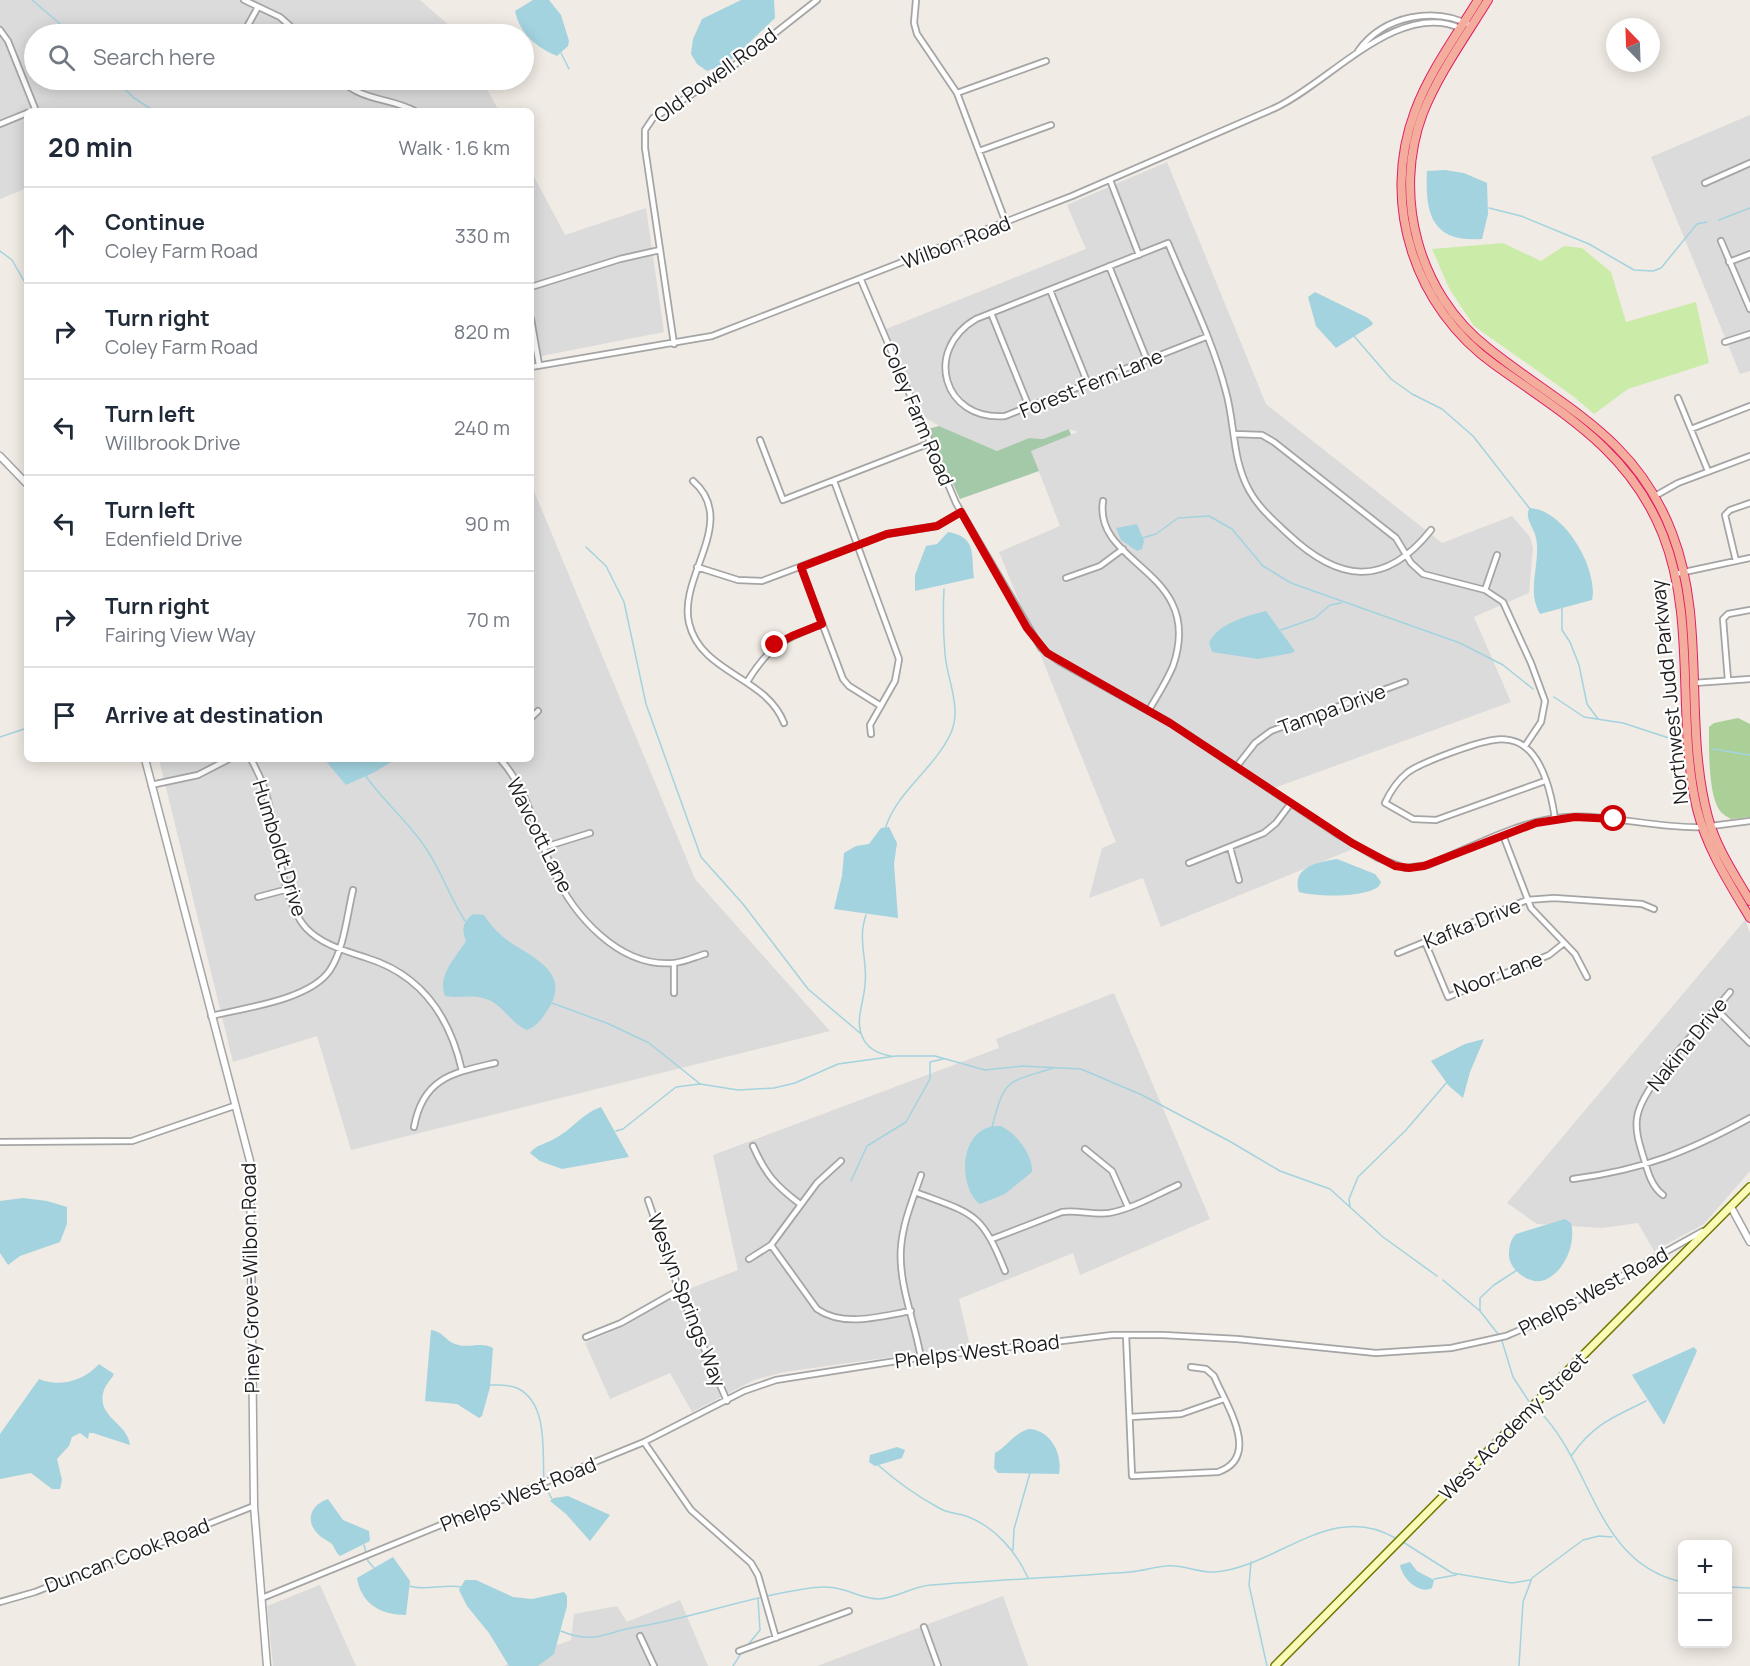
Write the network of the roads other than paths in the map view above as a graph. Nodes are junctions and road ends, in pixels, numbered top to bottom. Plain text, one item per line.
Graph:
1 (244, 0) edge
2 (817, 0) edge
3 (916, 0) edge
4 (1478, 0) edge
5 (1488, 0) edge
6 (258, 7) junction
7 (249, 24) edge
8 (288, 24) edge
9 (1466, 28) junction
10 (0, 30) edge
11 (1046, 60) dead end
12 (24, 84) edge
13 (26, 90) edge
14 (355, 90) edge
15 (957, 93) junction
16 (33, 108) edge
17 (409, 108) edge
18 (24, 114) edge
19 (0, 124) edge
20 (1051, 125) dead end
21 (979, 151) junction
22 (1750, 163) edge
23 (1110, 180) junction
24 (1705, 183) dead end
25 (1006, 223) junction
26 (1721, 241) dead end
27 (660, 250) junction
28 (1750, 254) edge
29 (1139, 255) junction
30 (1729, 262) junction
31 (1109, 266) junction
32 (861, 280) junction
33 (534, 286) edge
34 (1050, 290) junction
35 (1750, 309) edge
36 (991, 313) junction
37 (1750, 334) edge
38 (534, 336) edge
39 (1206, 337) junction
40 (1725, 342) dead end
41 (674, 344) junction
42 (1147, 360) junction
43 (539, 365) junction
44 (534, 366) edge
45 (1088, 384) junction
46 (1678, 398) dead end
47 (1750, 406) edge
48 (1029, 407) junction
49 (1691, 429) junction
50 (1234, 434) junction
51 (760, 440) dead end
52 (930, 443) junction
53 (0, 456) edge
54 (1750, 456) edge
55 (1708, 471) junction
56 (24, 481) edge
57 (693, 481) dead end
58 (834, 481) junction
59 (1655, 496) junction
60 (1103, 501) dead end
61 (1750, 503) edge
62 (961, 512) junction
63 (1431, 531) dead end
64 (859, 545) junction
65 (1122, 549) junction
66 (1497, 555) dead end
67 (1407, 556) junction
68 (1750, 558) edge
69 (1737, 561) junction
70 (697, 567) junction
71 (801, 567) junction
72 (1684, 572) junction
73 (1675, 574) junction
74 (1066, 578) dead end
75 (1485, 590) junction
76 (1750, 610) edge
77 (822, 624) junction
78 (1750, 678) edge
79 (1728, 680) junction
80 (747, 682) junction
81 (1405, 682) dead end
82 (1694, 683) junction
83 (881, 706) junction
84 (1149, 710) junction
85 (538, 711) dead end
86 (534, 715) edge
87 (784, 723) dead end
88 (871, 734) dead end
89 (1525, 746) junction
90 (146, 762) edge
91 (224, 762) edge
92 (251, 762) edge
93 (502, 762) edge
94 (1237, 766) junction
95 (1545, 781) junction
96 (151, 785) junction
97 (1291, 803) junction
98 (1555, 819) junction
99 (1750, 821) edge
100 (1706, 826) junction
101 (590, 833) dead end
102 (1503, 835) junction
103 (545, 847) junction
104 (1230, 847) junction
105 (1189, 863) dead end
106 (1239, 880) dead end
107 (288, 889) junction
108 (352, 890) dead end
109 (258, 897) dead end
110 (1527, 900) junction
111 (1750, 901) edge
112 (1654, 909) dead end
113 (1750, 918) edge
114 (1425, 942) junction
115 (1564, 943) junction
116 (339, 948) junction
117 (1398, 953) dead end
118 (705, 954) dead end
119 (674, 963) junction
120 (1587, 977) dead end
121 (1730, 992) dead end
122 (675, 993) dead end
123 (1716, 1009) junction
124 (211, 1016) junction
125 (1750, 1043) edge
126 (495, 1063) dead end
127 (462, 1071) junction
128 (234, 1106) junction
129 (1750, 1118) edge
130 (414, 1127) dead end
131 (0, 1142) edge
132 (753, 1146) dead end
133 (1085, 1149) dead end
134 (841, 1161) dead end
135 (1646, 1165) junction
136 (921, 1175) dead end
137 (1573, 1179) dead end
138 (1178, 1185) dead end
139 (1750, 1187) edge
140 (915, 1192) junction
141 (1663, 1195) dead end
142 (648, 1200) dead end
143 (800, 1204) junction
144 (1128, 1207) junction
145 (1731, 1207) junction
146 (1708, 1228) junction
147 (992, 1239) junction
148 (1750, 1242) edge
149 (771, 1245) junction
150 (749, 1259) dead end
151 (1005, 1271) dead end
152 (679, 1290) junction
153 (911, 1311) junction
154 (1126, 1335) junction
155 (586, 1337) dead end
156 (921, 1358) junction
157 (1191, 1367) dead end
158 (1224, 1399) junction
159 (727, 1401) junction
160 (1130, 1417) junction
161 (644, 1442) junction
162 (254, 1506) junction
163 (262, 1598) junction
164 (0, 1602) edge
165 (849, 1611) dead end
166 (924, 1627) dead end
167 (640, 1636) dead end
168 (776, 1638) junction
169 (739, 1651) dead end
170 (653, 1664) edge
171 (267, 1666) edge
172 (646, 1666) edge
173 (938, 1666) edge
174 (1275, 1666) edge

1 - 6 street
2 - 27 street, Old Powell Road
3 - 15 street
4 - 9 highway, Northwest Judd Parkway
5 - 9 highway, Northwest Judd Parkway
6 - 7 street
6 - 8 street
9 - 23 street, Wilbon Road
9 - 59 highway, Northwest Judd Parkway
9 - 73 highway, Northwest Judd Parkway
10 - 12 street
11 - 15 street
13 - 16 street
14 - 17 street
15 - 21 street
18 - 19 street
20 - 21 street
21 - 25 street
22 - 24 street
23 - 25 street, Wilbon Road
23 - 29 street
25 - 32 street, Wilbon Road
26 - 30 street
27 - 33 street
27 - 41 street, Old Powell Road
28 - 30 street
29 - 31 street, Forest Fern Lane
29 - 39 street, Forest Fern Lane
30 - 35 street
31 - 34 street, Forest Fern Lane
31 - 42 street
32 - 41 street, Wilbon Road
32 - 52 street, Coley Farm Road
34 - 36 street, Forest Fern Lane
34 - 45 street
36 - 48 street
36 - 48 street, Forest Fern Lane
37 - 40 street
38 - 43 street
39 - 42 street, Forest Fern Lane
39 - 50 street
41 - 43 street, Wilbon Road
42 - 45 street, Forest Fern Lane
43 - 44 street, Wilbon Road
45 - 48 street, Forest Fern Lane
46 - 49 street
47 - 49 street
49 - 55 street
50 - 67 street
50 - 67 street
51 - 58 street
52 - 58 street
52 - 62 street, Coley Farm Road
53 - 56 street
54 - 55 street
55 - 59 street
57 - 70 street
58 - 64 street
59 - 72 highway, Northwest Judd Parkway
60 - 65 street
61 - 69 street
62 - 64 street
62 - 84 street, Coley Farm Road
63 - 67 street
64 - 71 street
64 - 83 street
65 - 74 street
65 - 84 street
66 - 75 street
67 - 75 street
68 - 69 street
69 - 72 street
70 - 71 street
70 - 80 street
71 - 77 street
72 - 73 street
72 - 82 highway, Northwest Judd Parkway
73 - 100 highway, Northwest Judd Parkway
75 - 89 street
76 - 79 street
77 - 80 street
77 - 83 street
78 - 79 street
79 - 82 street
80 - 87 street
81 - 94 street, Tampa Drive
82 - 100 highway, Northwest Judd Parkway
83 - 88 street
84 - 94 street, Coley Farm Road
85 - 86 street
89 - 95 street
89 - 95 street
90 - 96 street, Piney Grove-Wilbon Road
91 - 96 street
92 - 107 street, Humboldt Drive
93 - 103 street, Wavcott Lane
94 - 97 street, Coley Farm Road
95 - 98 street
96 - 124 street, Piney Grove-Wilbon Road
97 - 102 street, Coley Farm Road
97 - 104 street
98 - 100 street, Coley Farm Road
98 - 102 street, Coley Farm Road
99 - 100 street, Coley Farm Road
100 - 111 highway, Northwest Judd Parkway
100 - 113 highway, Northwest Judd Parkway
101 - 103 street
102 - 110 street
103 - 119 street, Wavcott Lane
104 - 105 street
104 - 106 street
107 - 109 street
107 - 116 street, Humboldt Drive
108 - 116 street
110 - 112 street, Kafka Drive
110 - 114 street, Kafka Drive
110 - 115 street
114 - 115 street, Noor Lane
114 - 117 street, Kafka Drive
115 - 120 street
116 - 124 street
116 - 127 street, Humboldt Drive
118 - 119 street, Wavcott Lane
119 - 122 street
121 - 123 street, Nakina Drive
123 - 125 street
123 - 135 street, Nakina Drive
124 - 128 street, Piney Grove-Wilbon Road
126 - 127 street
127 - 130 street
128 - 131 street
128 - 162 street, Piney Grove-Wilbon Road
129 - 135 street
132 - 143 street
133 - 144 street
134 - 143 street
135 - 137 street
135 - 141 street, Nakina Drive
136 - 140 street
138 - 144 street
139 - 145 main road, West Academy Street
140 - 147 street
140 - 153 street
142 - 152 street, Weslyn Springs Way
143 - 149 street
144 - 147 street
145 - 146 main road, West Academy Street
145 - 148 street
146 - 154 street, Phelps West Road
146 - 174 main road, West Academy Street
147 - 151 street
149 - 150 street
149 - 153 street
152 - 155 street
152 - 159 street, Weslyn Springs Way
153 - 156 street
154 - 156 street, Phelps West Road
154 - 160 street
156 - 159 street, Phelps West Road
157 - 158 street
158 - 160 street
158 - 160 street
159 - 161 street, Phelps West Road
161 - 163 street, Phelps West Road
161 - 168 street
162 - 163 street, Piney Grove-Wilbon Road
162 - 164 street, Duncan Cook Road
163 - 171 street, Piney Grove-Wilbon Road
165 - 168 street
166 - 173 street
167 - 170 street
168 - 169 street
170 - 172 street

